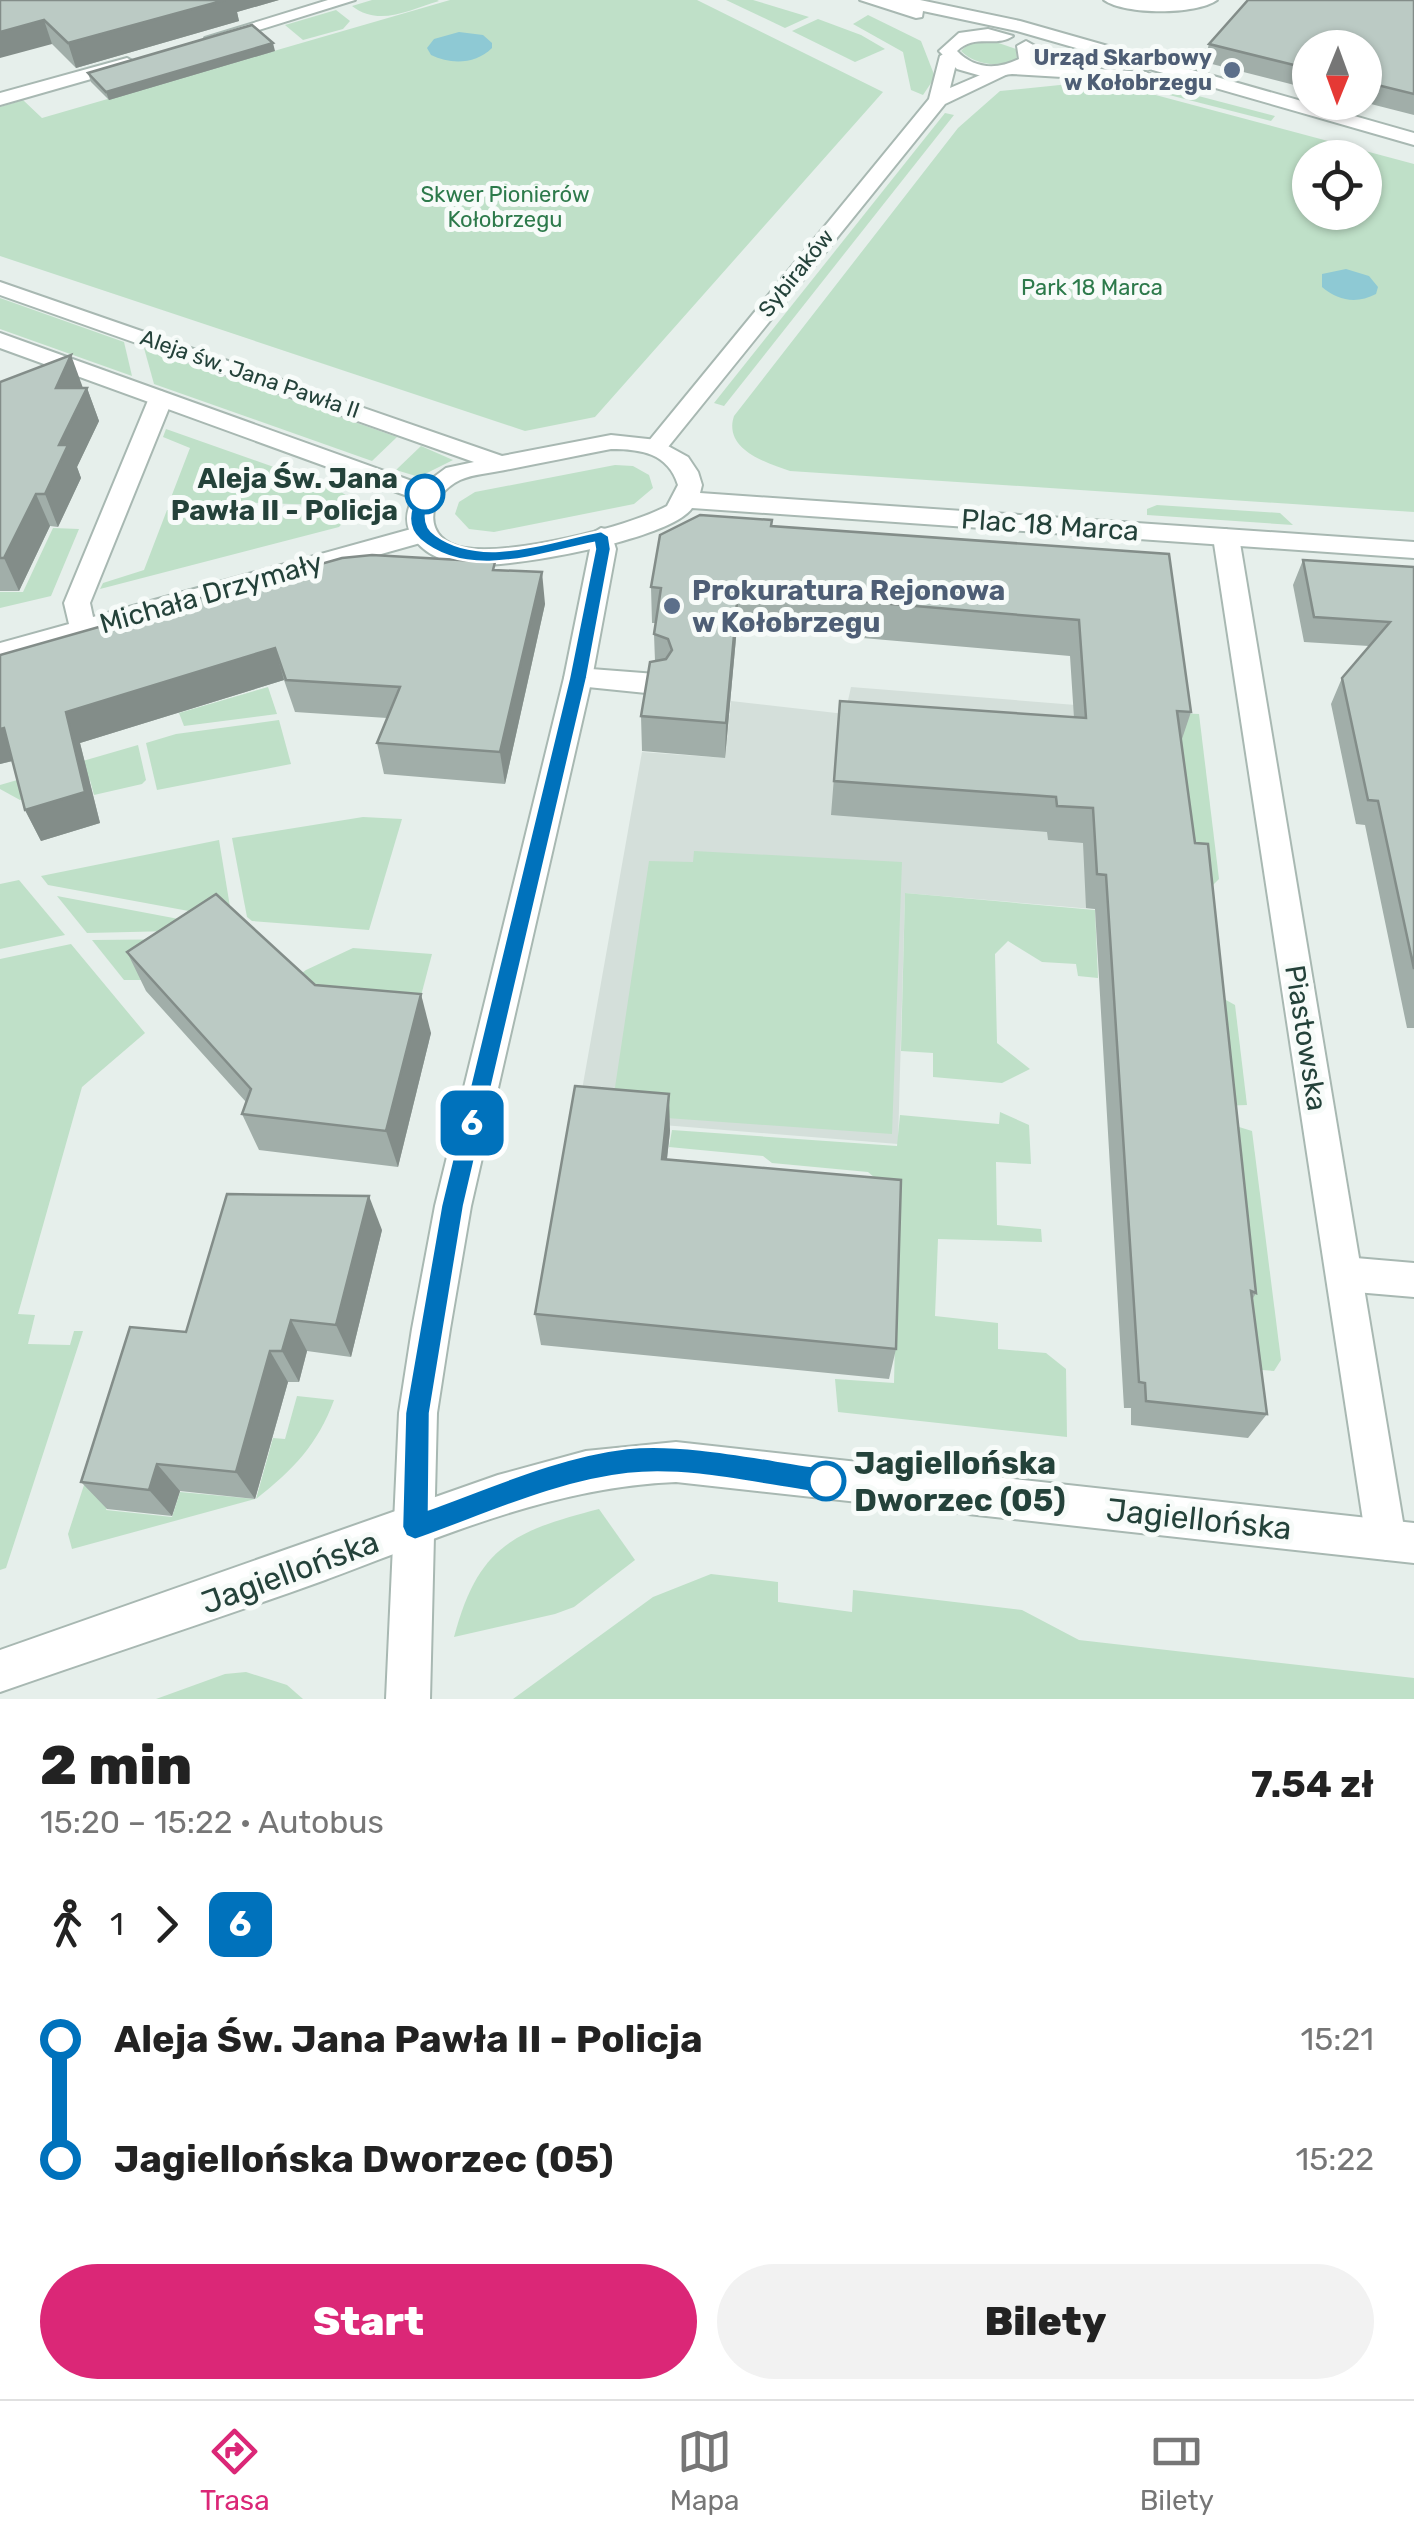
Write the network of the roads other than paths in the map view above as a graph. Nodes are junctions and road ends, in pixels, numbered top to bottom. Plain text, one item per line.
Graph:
1 (347, 0) edge
2 (849, 0) edge
3 (868, 0) edge
4 (896, 0) edge
5 (1112, 0) edge
6 (1210, 0) edge
7 (990, 34) junction
8 (204, 41) edge
9 (940, 46) junction
10 (1026, 46) junction
11 (146, 58) edge
12 (1010, 70) junction
13 (1221, 84) junction
14 (0, 100) edge
15 (938, 100) junction
16 (1271, 101) junction
17 (1414, 139) edge
18 (0, 288) edge
19 (0, 340) edge
20 (162, 398) junction
21 (656, 447) junction
22 (498, 464) junction
23 (425, 494) junction
24 (686, 500) junction
25 (422, 534) junction
26 (601, 536) junction
27 (1226, 537) junction
28 (1414, 550) edge
29 (83, 629) junction
30 (0, 652) edge
31 (578, 678) junction
32 (656, 684) edge
33 (1344, 1274) junction
34 (1414, 1280) edge
35 (415, 1527) junction
36 (1400, 1541) edge
37 (0, 1671) edge
38 (408, 1699) edge

1 - 8 street
2 - 9 street
3 - 7 street
4 - 13 street
5 - 6 street
7 - 9 street
7 - 10 street
9 - 12 street
9 - 15 street, Sybiraków
10 - 12 street
10 - 13 street
11 - 14 street
12 - 15 street, Sybiraków
12 - 16 street
13 - 16 street
15 - 21 street, Sybiraków
16 - 17 street
18 - 22 street, Aleja św. Jana Pawła II
19 - 20 street, Aleja św. Jana Pawła II
20 - 23 street, Aleja św. Jana Pawła II
20 - 29 street
21 - 22 street
21 - 24 street
22 - 23 street
23 - 25 street
24 - 26 street
24 - 27 street, Plac 18 Marca
25 - 26 street
25 - 29 street, Michała Drzymały
26 - 31 street
27 - 28 street, Plac 18 Marca
27 - 33 street, Piastowska
29 - 30 street, Michała Drzymały
31 - 32 street
31 - 35 street
33 - 34 street
33 - 36 street, Piastowska
35 - 36 street, Jagiellońska
35 - 37 street, Jagiellońska
35 - 38 street

